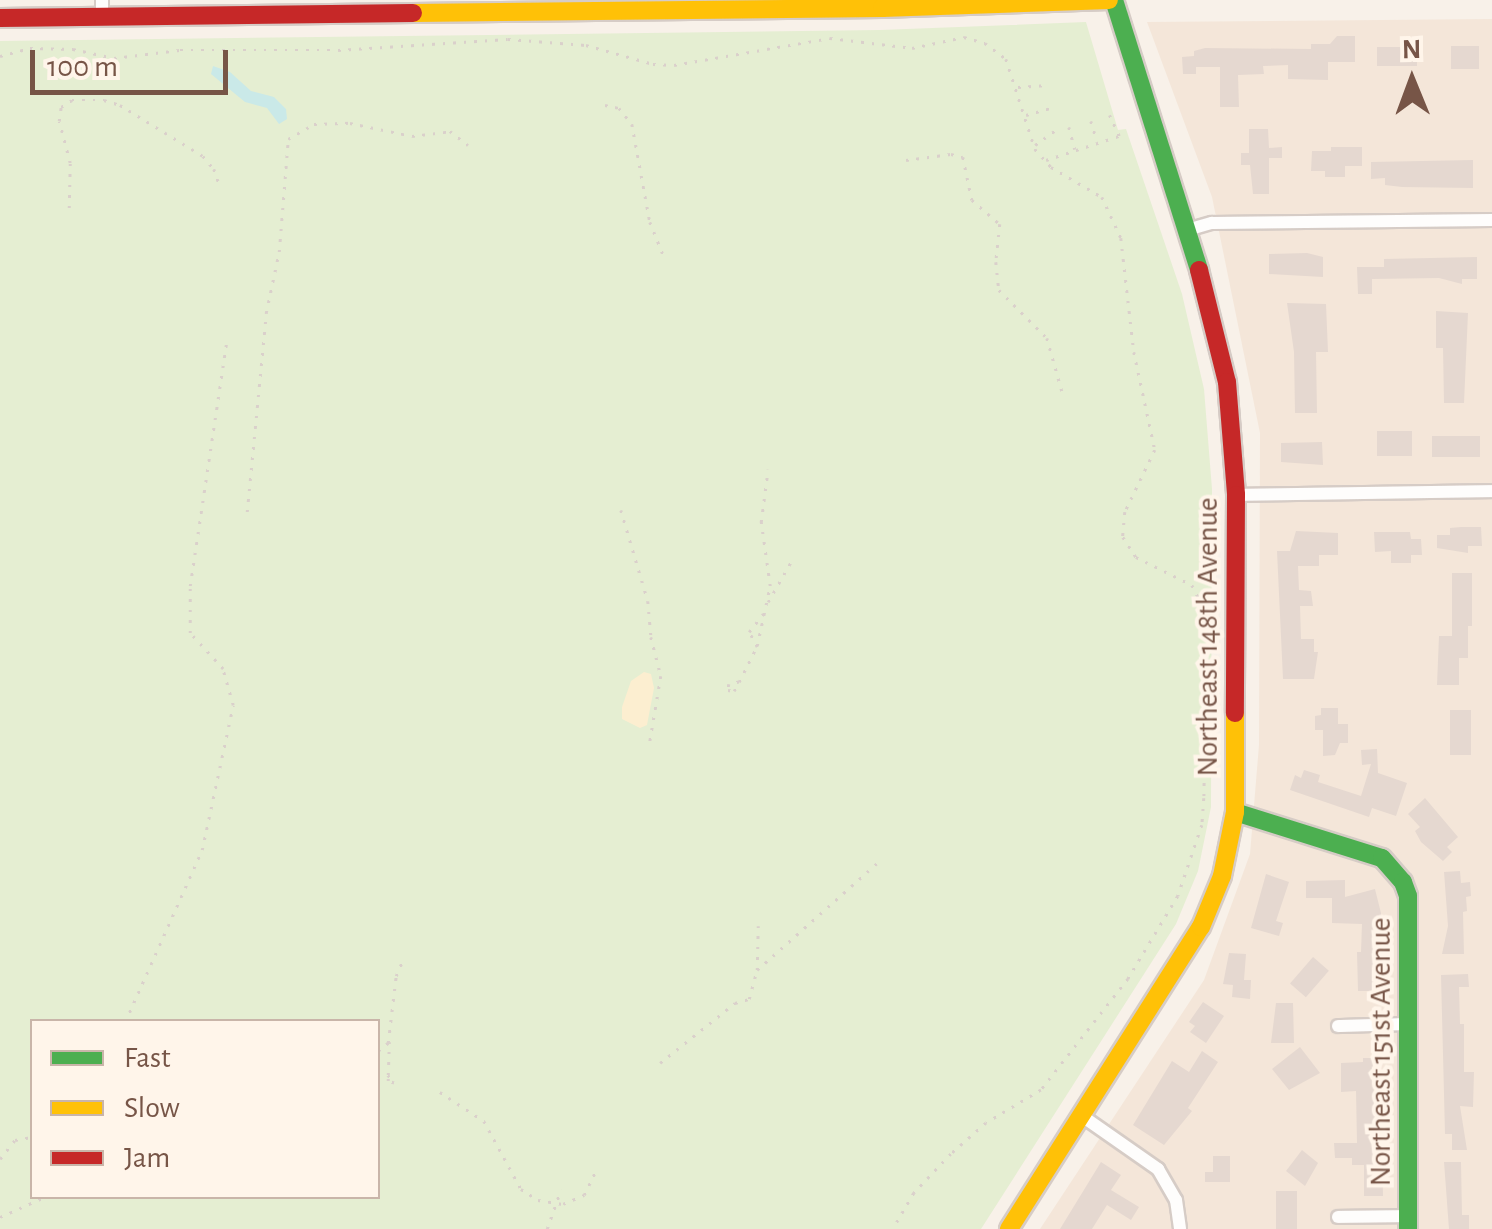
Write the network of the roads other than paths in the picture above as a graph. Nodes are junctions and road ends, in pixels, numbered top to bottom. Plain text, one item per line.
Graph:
1 (1111, 0) edge
2 (882, 4) edge
3 (506, 6) edge
4 (102, 8) edge
5 (0, 18) edge
6 (1492, 220) edge
7 (1187, 230) junction
8 (1492, 490) edge
9 (1236, 495) junction
10 (1235, 812) junction
11 (1409, 1024) junction
12 (1338, 1026) dead end
13 (1082, 1116) junction
14 (1338, 1217) dead end
15 (1408, 1222) edge
16 (1009, 1229) edge
17 (1180, 1229) edge

1 - 2 main road
1 - 7 main road, Northeast 148th Avenue
2 - 3 main road
3 - 4 main road
4 - 5 main road
6 - 7 street
7 - 9 main road, Northeast 148th Avenue
8 - 9 street
9 - 10 main road, Northeast 148th Avenue
10 - 11 main road, Northeast 151st Avenue
10 - 13 main road, Northeast 148th Avenue
11 - 12 street
11 - 15 main road, Northeast 151st Avenue
13 - 16 main road, Northeast 148th Avenue
13 - 17 street
14 - 15 street

